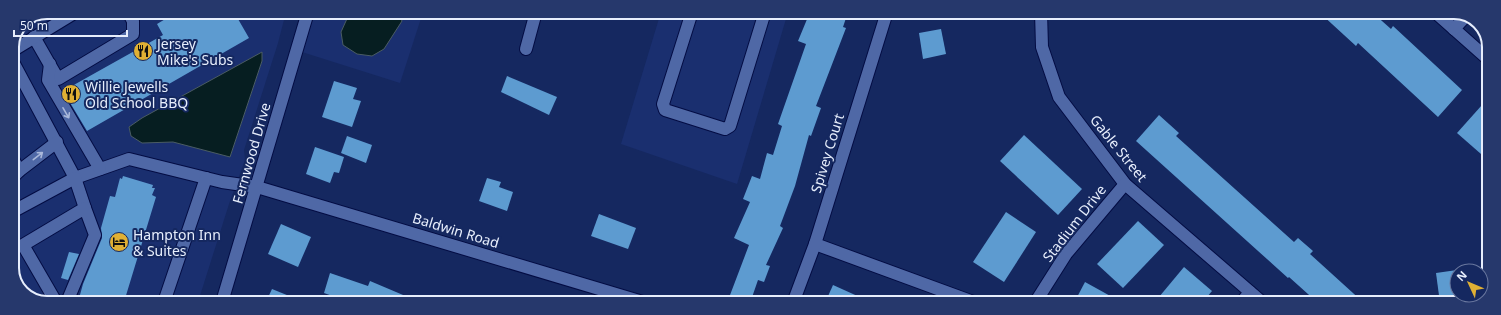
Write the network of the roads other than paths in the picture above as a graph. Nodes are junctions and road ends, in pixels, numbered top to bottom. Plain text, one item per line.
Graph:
1 (64, 19) edge
2 (132, 19) edge
3 (306, 19) edge
4 (534, 19) edge
5 (690, 19) edge
6 (763, 19) edge
7 (885, 19) edge
8 (1041, 19) edge
9 (1443, 19) edge
10 (1462, 20) edge
11 (1454, 29) junction
12 (34, 37) junction
13 (19, 46) edge
14 (526, 49) dead end
15 (1482, 54) edge
16 (50, 64) junction
17 (19, 73) edge
18 (56, 142) junction
19 (100, 169) junction
20 (19, 172) edge
21 (75, 178) junction
22 (206, 178) junction
23 (1125, 184) junction
24 (257, 187) junction
25 (19, 208) edge
26 (85, 208) junction
27 (815, 244) junction
28 (1250, 292) junction
29 (53, 296) edge
30 (69, 296) edge
31 (166, 296) edge
32 (224, 296) edge
33 (623, 296) edge
34 (796, 296) edge
35 (957, 296) edge
36 (1040, 296) edge
37 (1247, 296) edge
38 (1255, 296) edge

1 - 12 street
2 - 16 street
3 - 24 street, Fernwood Drive
4 - 14 street
5 - 6 street
7 - 27 street, Spivey Court
8 - 23 street, Gable Street
9 - 11 street
10 - 11 street
11 - 15 street
12 - 13 street
12 - 16 street
16 -> 19 street
17 - 18 street
20 -> 18 street
18 - 21 street
19 - 21 street, Baldwin Road
19 - 22 street, Baldwin Road
21 - 25 street, Baldwin Road
21 - 26 street
22 - 24 street, Baldwin Road
22 - 31 street
23 - 28 street, Gable Street
23 - 36 street, Stadium Drive
24 - 32 street, Fernwood Drive
24 - 33 street, Baldwin Road
26 - 29 street
26 - 30 street
27 - 34 street, Spivey Court
27 - 35 street
28 - 37 street
28 - 38 street, Gable Street

